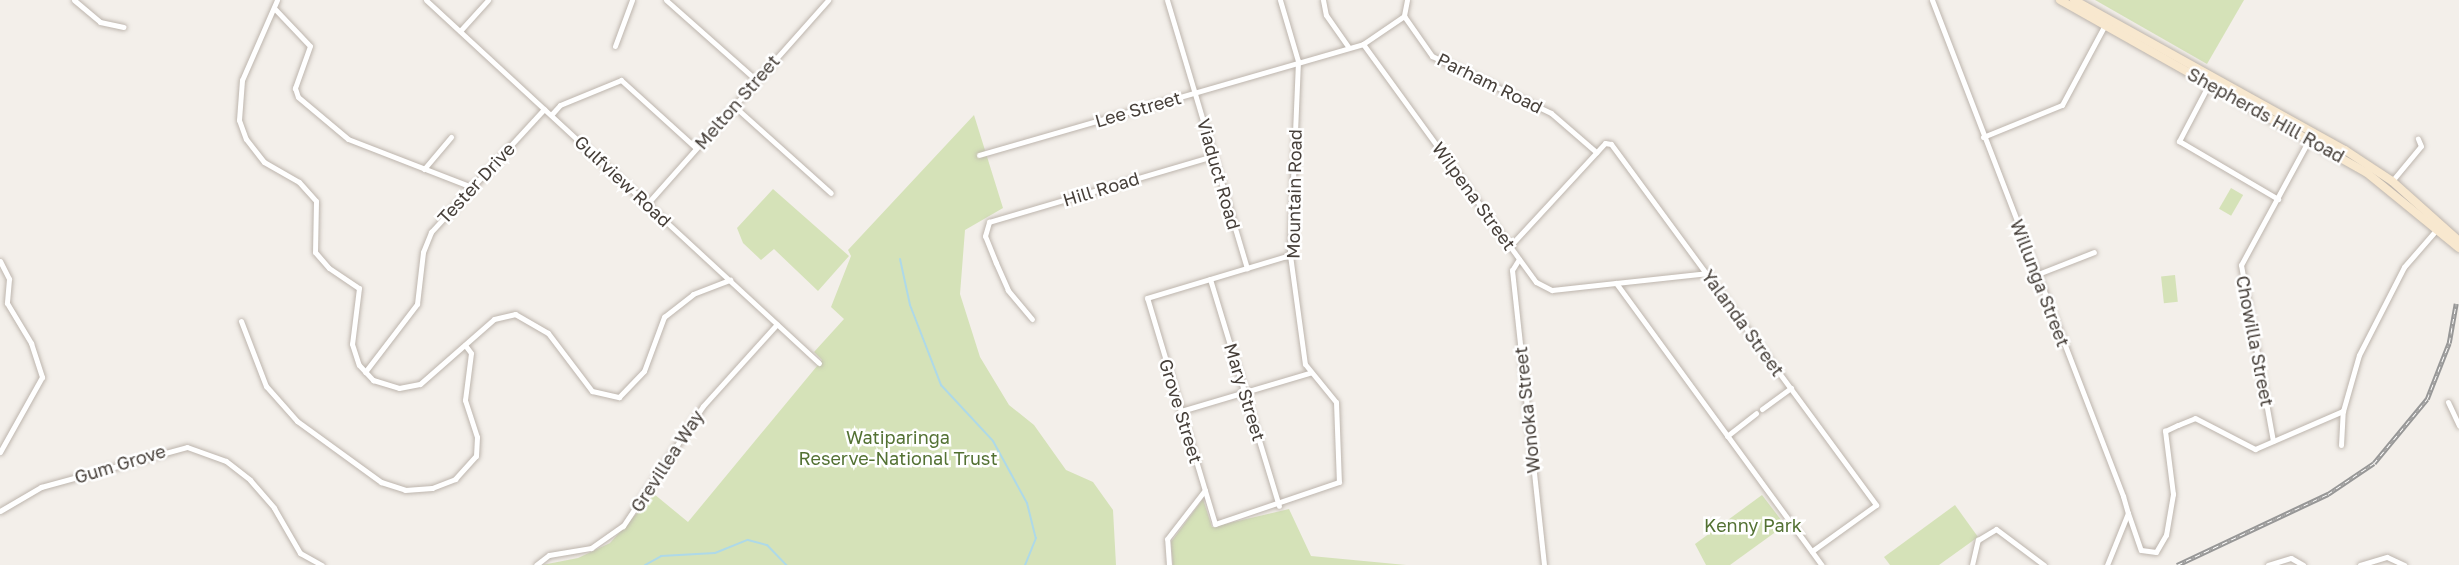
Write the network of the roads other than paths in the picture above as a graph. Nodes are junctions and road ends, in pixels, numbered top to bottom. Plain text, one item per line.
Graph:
1 (74, 0) edge
2 (277, 0) edge
3 (426, 0) edge
4 (488, 0) edge
5 (632, 0) edge
6 (666, 0) edge
7 (828, 0) edge
8 (1167, 0) edge
9 (1280, 0) edge
10 (1323, 0) edge
11 (1407, 0) edge
12 (1932, 0) edge
13 (2060, 0) edge
14 (2074, 0) edge
15 (274, 8) junction
16 (1404, 16) junction
17 (2107, 21) junction
18 (123, 27) dead end
19 (460, 31) junction
20 (1363, 44) junction
21 (615, 46) dead end
22 (1348, 46) junction
23 (1298, 61) junction
24 (757, 80) junction
25 (2210, 81) junction
26 (1195, 92) junction
27 (734, 106) junction
28 (544, 109) junction
29 (551, 115) junction
30 (2311, 136) junction
31 (451, 137) dead end
32 (1983, 137) junction
33 (2418, 139) dead end
34 (696, 148) junction
35 (1596, 152) junction
36 (979, 155) dead end
37 (1213, 156) junction
38 (424, 169) junction
39 (2392, 181) junction
40 (472, 187) junction
41 (831, 193) dead end
42 (2278, 199) junction
43 (647, 204) junction
44 (2439, 227) junction
45 (2459, 241) edge
46 (1510, 246) junction
47 (2459, 248) edge
48 (2094, 252) dead end
49 (1290, 255) junction
50 (1519, 259) junction
51 (0, 261) edge
52 (1247, 268) junction
53 (1708, 273) junction
54 (2038, 274) junction
55 (1210, 279) junction
56 (730, 280) junction
57 (1616, 283) junction
58 (1032, 319) dead end
59 (241, 321) dead end
60 (777, 324) junction
61 (465, 345) junction
62 (819, 363) dead end
63 (365, 372) junction
64 (1309, 373) junction
65 (1791, 388) junction
66 (1245, 392) junction
67 (2448, 402) dead end
68 (1181, 411) junction
69 (2343, 411) junction
70 (2459, 426) edge
71 (1727, 436) junction
72 (2273, 441) junction
73 (2341, 445) dead end
74 (0, 452) edge
75 (1205, 490) junction
76 (1279, 506) junction
77 (0, 512) edge
78 (2128, 513) junction
79 (1812, 551) junction
80 (322, 565) edge
81 (536, 565) edge
82 (1169, 565) edge
83 (1544, 565) edge
84 (1822, 565) edge
85 (1972, 565) edge
86 (2044, 565) edge
87 (2107, 565) edge
88 (2268, 565) edge
89 (2303, 565) edge
90 (2360, 565) edge
91 (2404, 565) edge

1 - 18 street
2 - 15 street
3 - 19 street, Gulfview Road
4 - 19 street
5 - 21 street
6 - 24 street
7 - 24 street, Melton Street
8 - 26 street, Viaduct Road
9 - 23 street
10 - 22 street
11 - 16 street
12 - 32 street, Willunga Street
13 - 17 main road, Shepherds Hill Road
14 - 17 main road, Shepherds Hill Road
15 - 38 street
15 - 63 street
16 - 20 street
16 - 35 street, Parham Road
17 - 25 main road, Shepherds Hill Road
17 - 32 street
19 - 28 street, Gulfview Road
20 - 22 street
20 - 46 street, Wilpena Street
22 - 23 street
23 - 26 street, Lee Street
23 - 49 street, Mountain Road
24 - 27 street, Melton Street
25 - 30 main road, Shepherds Hill Road
25 - 42 street
26 - 36 street, Lee Street
26 - 37 street, Viaduct Road
27 - 34 street, Melton Street
27 - 41 street
28 - 29 street, Gulfview Road
28 - 40 street, Tester Drive
29 - 34 street
29 - 43 street, Gulfview Road
30 - 39 main road, Shepherds Hill Road
30 - 42 street, Chowilla Street
30 - 44 main road, Shepherds Hill Road
31 - 38 street
32 - 54 street, Willunga Street
33 - 39 street
34 - 43 street, Melton Street
35 - 46 street
35 - 53 street, Yalanda Street
37 - 52 street, Viaduct Road
37 - 58 street, Hill Road
38 - 40 street
39 - 44 main road, Shepherds Hill Road
40 - 63 street, Tester Drive
42 - 72 street, Chowilla Street
43 - 56 street, Gulfview Road
44 - 45 main road, Shepherds Hill Road
44 - 47 main road, Shepherds Hill Road
44 - 69 street
46 - 50 street, Wilpena Street
48 - 54 street
49 - 52 street
49 - 64 street, Mountain Road
50 - 57 street, Wilpena Street
50 - 83 street, Wonoka Street
51 - 74 street
52 - 55 street
53 - 57 street, Wilpena Street
53 - 65 street, Yalanda Street
54 - 78 street, Willunga Street
55 - 66 street, Mary Street
55 - 68 street, Grove Street
56 - 60 street, Gulfview Road
56 - 61 street
57 - 71 street
59 - 61 street
60 - 62 street, Gulfview Road
60 - 81 street, Grevillea Way
61 - 63 street
64 - 66 street
64 - 76 street
65 - 71 street
65 - 79 street, Yalanda Street
66 - 68 street
66 - 76 street, Mary Street
67 - 70 street
68 - 75 street, Grove Street
69 - 72 street
69 - 73 street
71 - 79 street
72 - 78 street, Willunga Street
75 - 76 street, Grove Street
75 - 82 street
77 - 80 street, Gum Grove
78 - 87 street
79 - 84 street
85 - 86 street
88 - 89 street
90 - 91 street

